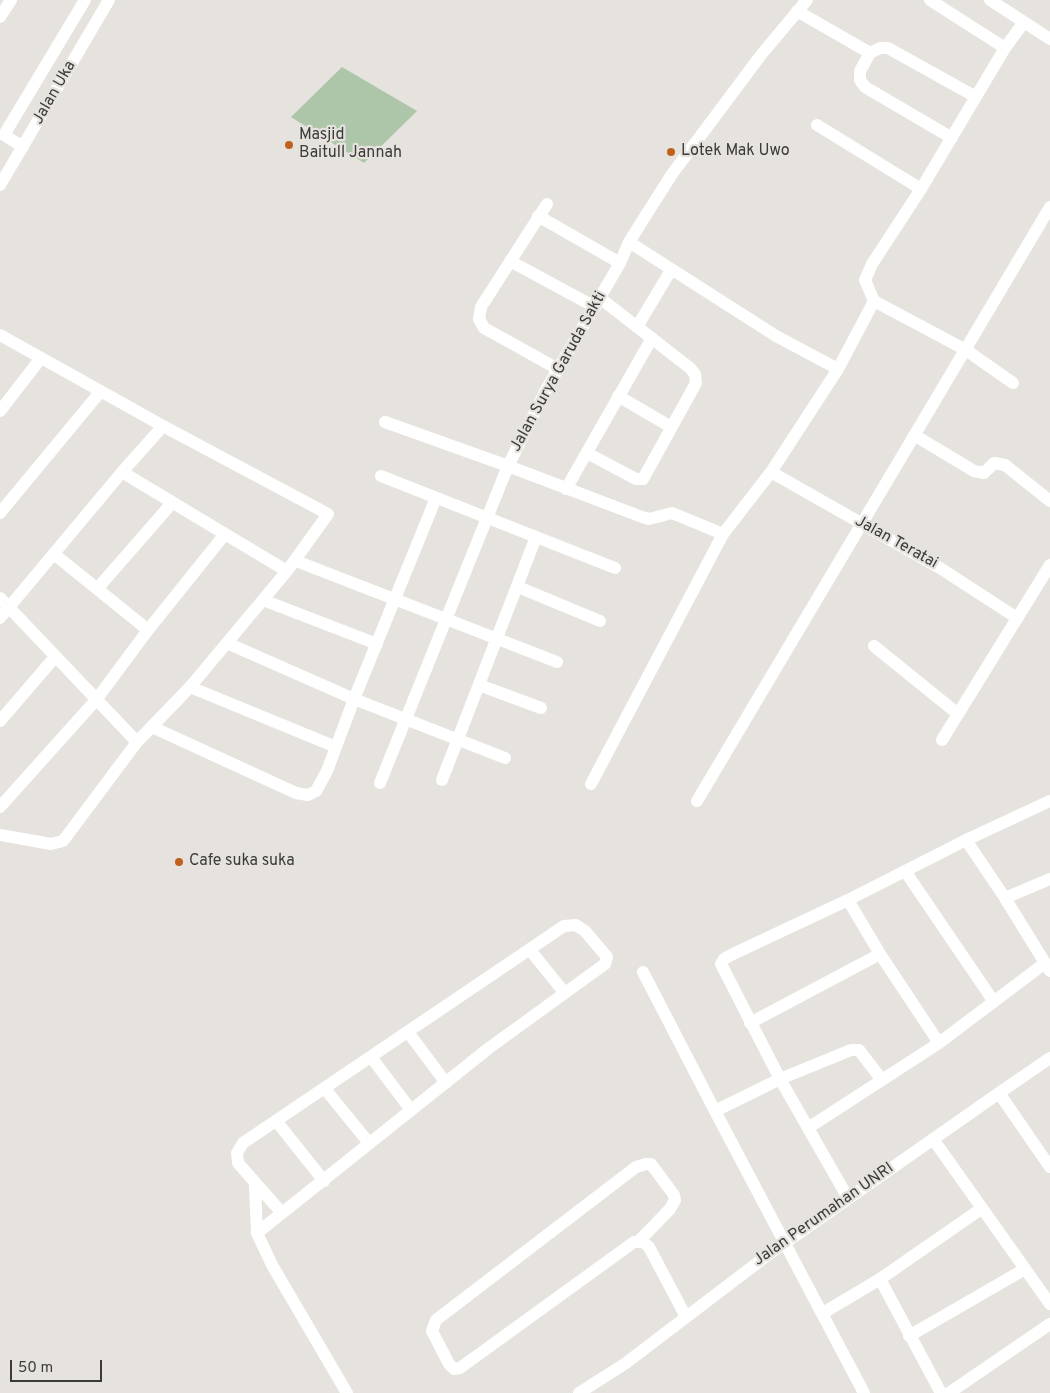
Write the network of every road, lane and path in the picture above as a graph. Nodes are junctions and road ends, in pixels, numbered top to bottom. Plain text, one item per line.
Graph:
1 (11, 0) edge
2 (86, 0) edge
3 (807, 0) edge
4 (930, 0) edge
5 (990, 0) edge
6 (106, 5) edge
7 (798, 11) junction
8 (0, 17) edge
9 (1024, 22) junction
10 (1050, 39) edge
11 (1005, 48) junction
12 (870, 53) junction
13 (45, 66) junction
14 (62, 81) junction
15 (976, 97) junction
16 (816, 125) dead end
17 (1, 136) edge
18 (952, 138) junction
19 (23, 147) junction
20 (0, 184) edge
21 (921, 188) junction
22 (547, 204) dead end
23 (1050, 206) edge
24 (538, 216) junction
25 (629, 242) junction
26 (510, 261) junction
27 (620, 263) junction
28 (671, 270) junction
29 (874, 301) junction
30 (597, 302) junction
31 (637, 327) junction
32 (0, 335) edge
33 (652, 338) junction
34 (966, 350) junction
35 (41, 358) junction
36 (558, 369) junction
37 (838, 369) junction
38 (1013, 382) dead end
39 (100, 391) junction
40 (618, 396) junction
41 (0, 411) edge
42 (384, 422) dead end
43 (163, 426) junction
44 (671, 427) junction
45 (914, 435) junction
46 (587, 452) junction
47 (508, 466) junction
48 (122, 472) junction
49 (771, 472) junction
50 (381, 476) dead end
51 (566, 489) junction
52 (436, 498) junction
53 (1050, 501) edge
54 (172, 503) junction
55 (0, 513) edge
56 (488, 517) junction
57 (860, 524) junction
58 (225, 534) junction
59 (723, 534) junction
60 (536, 537) junction
61 (54, 554) junction
62 (296, 561) junction
63 (1050, 565) edge
64 (616, 568) dead end
65 (287, 571) junction
66 (518, 587) junction
67 (97, 589) junction
68 (396, 598) junction
69 (263, 600) junction
70 (4, 603) edge
71 (0, 618) edge
72 (1017, 618) junction
73 (446, 619) junction
74 (600, 620) dead end
75 (148, 630) junction
76 (497, 638) junction
77 (227, 643) junction
78 (377, 644) junction
79 (874, 646) dead end
80 (55, 657) junction
81 (557, 662) dead end
82 (480, 685) junction
83 (190, 687) junction
84 (354, 699) junction
85 (96, 700) junction
86 (541, 708) dead end
87 (958, 714) junction
88 (407, 718) junction
89 (0, 720) edge
90 (152, 727) junction
91 (459, 739) junction
92 (942, 740) dead end
93 (137, 742) junction
94 (336, 747) junction
95 (505, 758) dead end
96 (442, 780) dead end
97 (380, 783) dead end
98 (591, 784) dead end
99 (697, 801) dead end
100 (1050, 801) edge
101 (0, 808) edge
102 (0, 835) edge
103 (966, 840) junction
104 (906, 871) junction
105 (1050, 879) edge
106 (1005, 898) junction
107 (848, 900) junction
108 (530, 950) junction
109 (880, 954) junction
110 (1048, 967) edge
111 (643, 972) dead end
112 (564, 992) junction
113 (994, 1002) junction
114 (750, 1023) junction
115 (408, 1032) junction
116 (939, 1043) junction
117 (371, 1057) junction
118 (1050, 1058) edge
119 (780, 1079) junction
120 (882, 1080) junction
121 (446, 1083) junction
122 (325, 1088) junction
123 (999, 1093) junction
124 (412, 1110) junction
125 (715, 1111) junction
126 (277, 1122) junction
127 (808, 1128) junction
128 (933, 1139) junction
129 (369, 1143) junction
130 (1049, 1162) edge
131 (324, 1181) junction
132 (255, 1184) junction
133 (848, 1198) junction
134 (981, 1209) junction
135 (282, 1212) junction
136 (257, 1233) junction
137 (639, 1241) junction
138 (786, 1242) junction
139 (1026, 1269) junction
140 (880, 1279) junction
141 (1050, 1304) edge
142 (823, 1313) junction
143 (686, 1317) junction
144 (1050, 1324) edge
145 (909, 1336) junction
146 (347, 1393) edge
147 (580, 1393) edge
148 (864, 1393) edge
149 (941, 1393) edge
150 (949, 1393) edge

1 - 8 street
2 - 6 street
2 - 13 street
3 - 7 street, Jalan Surya Garuda Sakti
4 - 11 street
5 - 9 street
6 - 14 street, Jalan Uka
7 - 12 street
7 - 25 street, Jalan Surya Garuda Sakti
9 - 10 street
9 - 11 street
11 - 15 street
12 - 15 street
12 - 18 street
13 - 14 street
13 - 17 street
14 - 19 street, Jalan Uka
15 - 18 street
16 - 21 street
17 - 19 street
18 - 21 street
19 - 20 street, Jalan Uka
21 - 29 street
22 - 24 street
23 - 34 street
24 - 26 street
24 - 27 street
25 - 27 street, Jalan Surya Garuda Sakti
25 - 28 street
26 - 30 street
26 - 36 street
27 - 30 street, Jalan Surya Garuda Sakti
28 - 31 street
28 - 37 street
29 - 34 street
29 - 37 street
30 - 31 street
30 - 36 street, Jalan Surya Garuda Sakti
31 - 33 street
32 - 35 street
33 - 40 street
33 - 44 street
34 - 38 street
34 - 45 street
35 - 39 street
35 - 41 street
36 - 47 street, Jalan Surya Garuda Sakti
37 - 49 street
39 - 43 street
39 - 55 street
40 - 44 street
40 - 46 street
42 - 47 street
43 - 48 street
43 - 62 street
44 - 46 street
45 - 53 street
45 - 57 street
46 - 51 street
47 - 51 street
47 - 56 street, Jalan Surya Garuda Sakti
48 - 54 street
48 - 61 street
49 - 57 street, Jalan Teratai
49 - 59 street
50 - 52 street
51 - 59 street
52 - 56 street
52 - 68 street
54 - 58 street
54 - 67 street
56 - 60 street
56 - 73 street, Jalan Surya Garuda Sakti
57 - 72 street, Jalan Teratai
57 - 99 street
58 - 65 street
58 - 75 street
59 - 98 street
60 - 64 street
60 - 66 street
61 - 67 street
61 - 70 street
62 - 65 street
62 - 68 street
63 - 72 street
65 - 69 street
66 - 74 street
66 - 76 street
67 - 75 street
68 - 73 street
68 - 78 street
69 - 77 street
69 - 78 street
70 - 71 street
70 - 80 street
72 - 87 street
73 - 76 street
73 - 88 street, Jalan Surya Garuda Sakti
75 - 85 street
76 - 81 street
76 - 82 street
77 - 83 street
77 - 84 street
78 - 84 street
79 - 87 street
80 - 85 street
80 - 89 street
82 - 86 street
82 - 91 street
83 - 90 street
83 - 94 street
84 - 88 street
84 - 94 street
85 - 93 street
85 - 101 street
87 - 92 street
88 - 91 street
88 - 97 street, Jalan Surya Garuda Sakti
90 - 93 street
90 - 94 street
91 - 95 street
91 - 96 street
93 - 102 street
100 - 103 street
103 - 104 street
103 - 106 street
104 - 107 street
104 - 113 street
105 - 106 street
106 - 110 street
107 - 109 street
107 - 114 street
108 - 112 street
108 - 112 street
108 - 115 street
109 - 114 street
109 - 116 street
110 - 113 street
111 - 125 street
112 - 121 street
113 - 116 street
114 - 119 street
115 - 117 street
115 - 121 street
116 - 120 street
117 - 122 street
117 - 124 street
118 - 123 street, Jalan Perumahan UNRI
119 - 120 street
119 - 125 street
119 - 127 street
120 - 127 street
121 - 124 street
122 - 126 street
122 - 129 street
123 - 128 street, Jalan Perumahan UNRI
123 - 130 street
124 - 129 street
125 - 138 street
126 - 131 street
126 - 132 street
127 - 133 street
128 - 133 street, Jalan Perumahan UNRI
128 - 134 street
129 - 131 street
131 - 135 street
132 - 135 street
132 - 136 street
133 - 138 street, Jalan Perumahan UNRI
134 - 139 street
134 - 140 street
135 - 136 street
136 - 146 street
137 - 137 street
137 - 143 street
138 - 142 street
138 - 143 street, Jalan Perumahan UNRI
139 - 141 street
139 - 145 street
140 - 142 street
140 - 145 street
142 - 148 street
143 - 147 street, Jalan Perumahan UNRI
144 - 150 street
145 - 149 street

